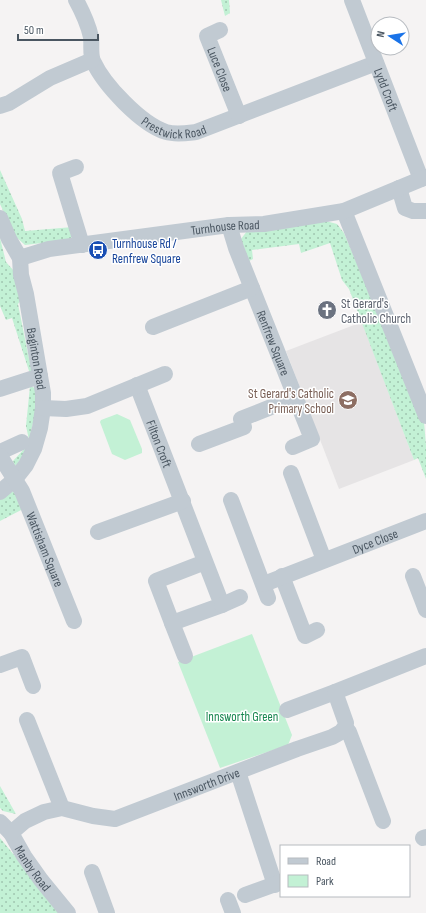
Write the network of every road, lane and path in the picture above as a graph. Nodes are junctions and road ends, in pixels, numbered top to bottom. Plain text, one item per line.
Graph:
1 (76, 0) edge
2 (352, 0) edge
3 (220, 30) dead end
4 (92, 60) junction
5 (376, 63) junction
6 (0, 106) edge
7 (239, 116) junction
8 (76, 166) dead end
9 (424, 178) edge
10 (399, 188) junction
11 (344, 211) junction
12 (426, 211) edge
13 (0, 218) edge
14 (229, 225) junction
15 (82, 245) junction
16 (20, 258) junction
17 (252, 288) junction
18 (153, 327) dead end
19 (165, 374) dead end
20 (40, 376) junction
21 (137, 385) junction
22 (0, 389) edge
23 (296, 397) junction
24 (43, 408) junction
25 (426, 416) edge
26 (22, 442) dead end
27 (199, 444) dead end
28 (293, 447) dead end
29 (0, 452) edge
30 (0, 456) edge
31 (291, 472) dead end
32 (15, 479) junction
33 (0, 492) edge
34 (231, 500) dead end
35 (183, 501) junction
36 (426, 521) edge
37 (98, 532) dead end
38 (324, 560) junction
39 (205, 562) junction
40 (282, 576) junction
41 (413, 576) dead end
42 (240, 598) dead end
43 (222, 605) junction
44 (426, 610) edge
45 (74, 621) dead end
46 (172, 623) junction
47 (317, 630) dead end
48 (185, 656) dead end
49 (426, 656) edge
50 (0, 665) edge
51 (33, 686) dead end
52 (335, 692) junction
53 (287, 710) dead end
54 (27, 720) dead end
55 (345, 727) junction
56 (238, 772) junction
57 (62, 808) junction
58 (383, 821) dead end
59 (6, 828) edge
60 (92, 872) dead end
61 (278, 884) edge
62 (245, 895) dead end
63 (68, 913) edge
64 (107, 913) edge

1 - 4 street
2 - 5 street, Lydd Croft
3 - 7 street, Luce Close
4 - 6 street
4 - 7 street, Prestwick Road
5 - 7 street, Prestwick Road
5 - 9 street, Lydd Croft
8 - 15 street
9 - 10 street, Turnhouse Road
10 - 11 street, Turnhouse Road
10 - 12 street
11 - 14 street, Turnhouse Road
11 - 25 street
13 - 16 street, Baginton Road
14 - 15 street, Turnhouse Road
14 - 17 street, Renfrew Square
15 - 16 street, Turnhouse Road
16 - 20 street, Baginton Road
17 - 18 street
17 - 23 street, Renfrew Square
19 - 21 street
20 - 22 street
20 - 24 street, Baginton Road
21 - 24 street
21 - 35 street, Filton Croft
23 - 27 street
23 - 28 street, Renfrew Square
24 - 32 street, Baginton Road
26 - 29 street
30 - 32 street, Wattisham Square
31 - 38 street
32 - 33 street, Baginton Road
32 - 45 street, Wattisham Square
34 - 40 street, Dyce Close
35 - 37 street
35 - 39 street, Filton Croft
36 - 38 street, Dyce Close
38 - 40 street, Dyce Close
39 - 43 street, Filton Croft
39 - 46 street
40 - 47 street
41 - 44 street
42 - 43 street
43 - 46 street
46 - 48 street
49 - 52 street
50 - 51 street
52 - 53 street
52 - 55 street
54 - 57 street
55 - 56 street, Innsworth Drive
55 - 58 street
56 - 57 street, Innsworth Drive
56 - 61 street
57 - 59 street, Innsworth Drive
59 - 63 street, Manby Road
60 - 64 street
61 - 62 street

